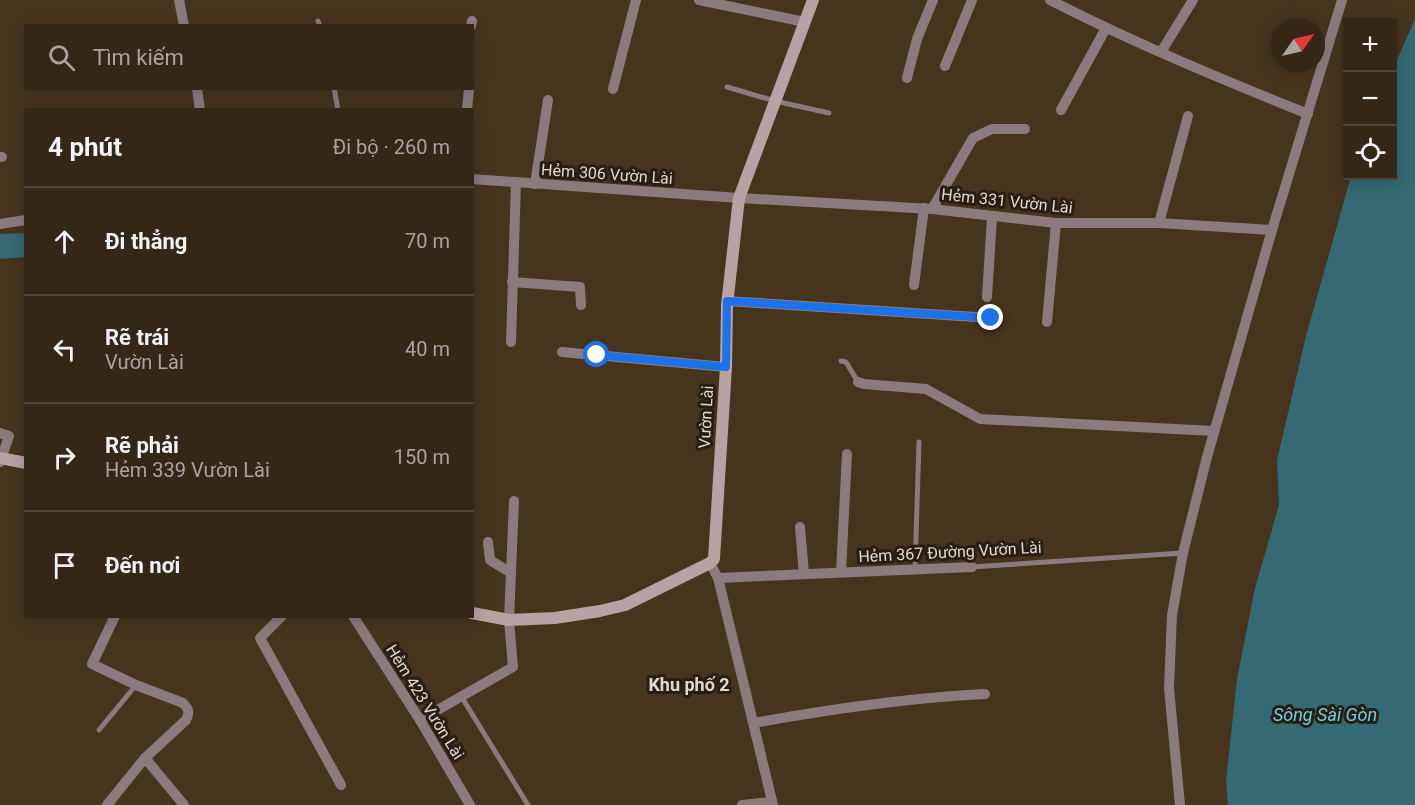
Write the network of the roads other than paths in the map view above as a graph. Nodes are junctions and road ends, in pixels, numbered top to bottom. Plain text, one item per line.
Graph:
1 (179, 0) edge
2 (636, 0) edge
3 (699, 0) edge
4 (813, 0) edge
5 (933, 0) edge
6 (972, 0) edge
7 (1050, 0) edge
8 (1193, 0) edge
9 (1342, 0) edge
10 (805, 22) junction
11 (184, 24) edge
12 (1106, 28) junction
13 (1161, 52) junction
14 (945, 66) dead end
15 (908, 78) dead end
16 (727, 87) dead end
17 (613, 89) dead end
18 (197, 90) edge
19 (334, 90) edge
20 (469, 90) edge
21 (548, 100) dead end
22 (775, 101) junction
23 (200, 108) edge
24 (338, 108) edge
25 (467, 108) edge
26 (1061, 110) dead end
27 (829, 113) dead end
28 (1308, 114) junction
29 (1188, 116) dead end
30 (1025, 129) dead end
31 (474, 179) edge
32 (516, 182) junction
33 (535, 184) junction
34 (739, 198) junction
35 (928, 208) junction
36 (992, 217) junction
37 (24, 220) edge
38 (1056, 223) junction
39 (1159, 223) junction
40 (0, 224) edge
41 (1272, 230) junction
42 (513, 282) junction
43 (914, 285) dead end
44 (987, 297) dead end
45 (727, 301) junction
46 (580, 305) dead end
47 (991, 318) dead end
48 (1047, 322) dead end
49 (511, 342) dead end
50 (562, 352) dead end
51 (841, 361) dead end
52 (726, 367) junction
53 (858, 382) joint
54 (1214, 431) junction
55 (0, 433) edge
56 (919, 442) dead end
57 (847, 454) dead end
58 (0, 460) edge
59 (24, 462) edge
60 (514, 501) dead end
61 (800, 527) dead end
62 (488, 542) dead end
63 (1183, 554) junction
64 (710, 563) junction
65 (972, 567) joint
66 (915, 571) junction
67 (841, 572) junction
68 (511, 573) junction
69 (804, 574) junction
70 (718, 578) junction
71 (474, 613) edge
72 (114, 618) edge
73 (280, 618) edge
74 (354, 618) edge
75 (509, 620) junction
76 (136, 685) junction
77 (985, 694) dead end
78 (461, 696) junction
79 (420, 720) junction
80 (754, 723) junction
81 (99, 730) dead end
82 (145, 758) junction
83 (341, 785) dead end
84 (769, 803) edge
85 (107, 805) edge
86 (184, 805) edge
87 (470, 805) edge
88 (528, 805) edge
89 (742, 805) edge
90 (1180, 805) edge

1 - 11 street
2 - 17 street
3 - 10 street
4 - 10 main road, Vườn Lài
5 - 15 street
6 - 14 street
7 - 12 street
8 - 13 street
9 - 28 street
10 - 22 main road, Vườn Lài
12 - 13 street
12 - 26 street
13 - 28 street
16 - 22 lane
18 - 23 street
19 - 24 lane
20 - 25 street
21 - 33 street
22 - 27 lane
22 - 34 main road, Vườn Lài
28 - 41 street
29 - 39 street
30 - 35 street
31 - 32 street, Hẻm 306 Vườn Lài
32 - 33 street, Hẻm 306 Vườn Lài
32 - 42 street
33 - 34 street, Hẻm 306 Vườn Lài
34 - 35 street, Hẻm 331 Vườn Lài
34 - 45 main road, Vườn Lài
35 - 36 street, Hẻm 331 Vườn Lài
35 - 43 street
36 - 38 street, Hẻm 331 Vườn Lài
36 - 44 street
37 - 40 street
38 - 39 street, Hẻm 331 Vườn Lài
38 - 48 street
39 - 41 street, Hẻm 331 Vườn Lài
41 - 54 street
42 - 46 street
42 - 49 street
45 - 47 street
45 - 52 main road, Vườn Lài
50 - 52 street
51 - 53 lane
52 - 64 main road, Vườn Lài
53 - 54 street
54 - 63 street
55 - 58 street
56 - 66 lane
57 - 67 street
58 - 59 main road
60 - 68 street
61 - 69 street
62 - 68 street
63 - 65 lane, Hẻm 367 Đường Vườn Lài
63 - 90 street
64 - 70 street
64 - 75 main road
65 - 66 street, Hẻm 367 Đường Vườn Lài
66 - 67 street, Hẻm 367 Đường Vườn Lài
67 - 69 street, Hẻm 367 Đường Vườn Lài
68 - 75 street
69 - 70 street, Hẻm 367 Đường Vườn Lài
70 - 80 street
71 - 75 main road
72 - 76 street
73 - 83 street
74 - 79 street, Hẻm 423 Vườn Lài
75 - 78 street
76 - 81 lane
76 - 82 street
77 - 80 street
78 - 79 street
78 - 88 lane
79 - 87 street, Hẻm 423 Vườn Lài
80 - 84 street
82 - 85 street
82 - 86 street
84 - 89 street

